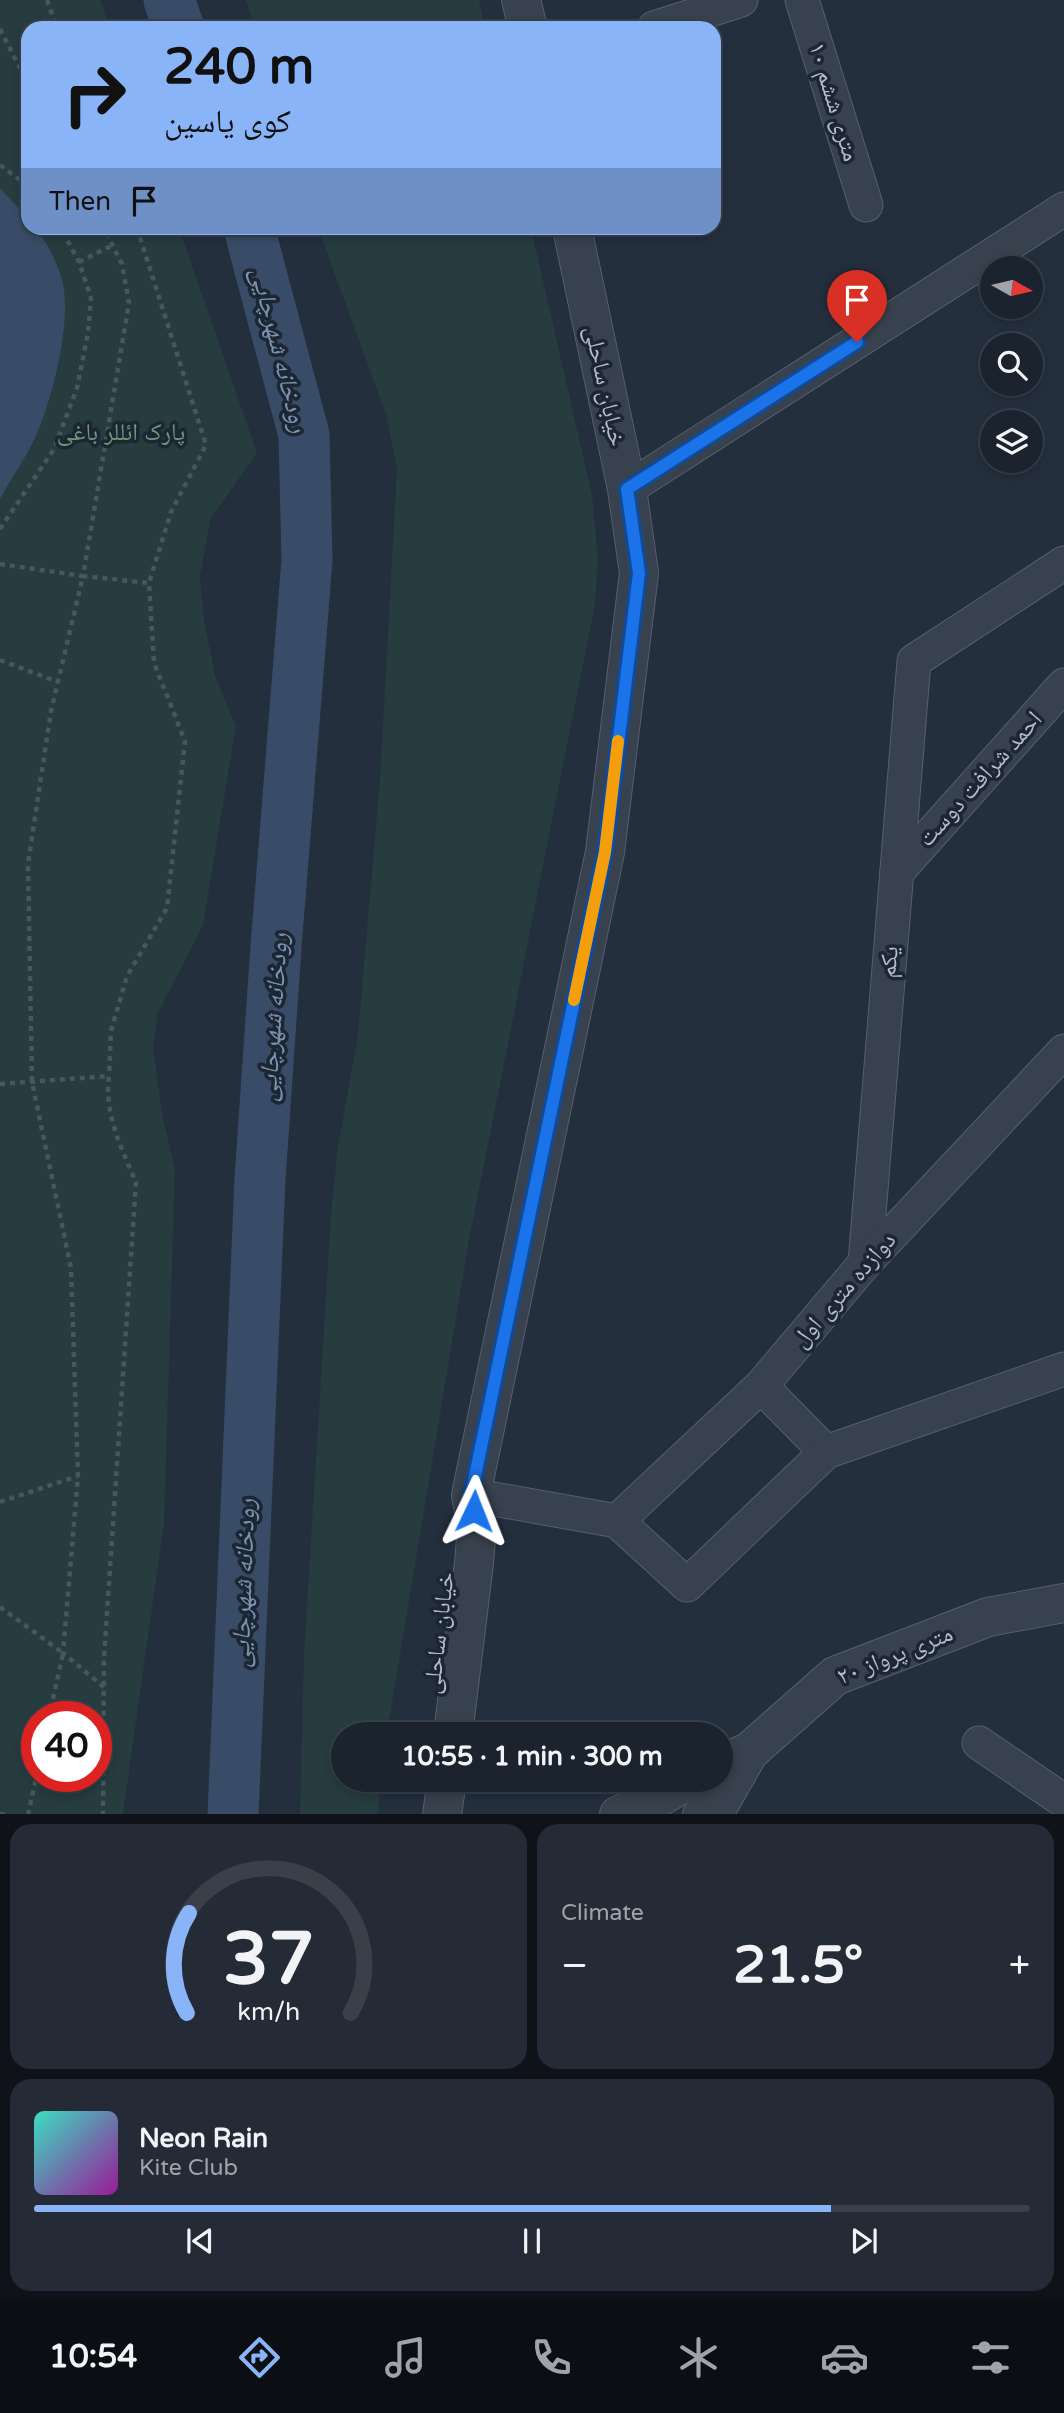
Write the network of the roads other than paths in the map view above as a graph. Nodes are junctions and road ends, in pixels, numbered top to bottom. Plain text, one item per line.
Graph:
1 (521, 0) edge
2 (741, 0) edge
3 (802, 0) edge
4 (526, 21) edge
5 (676, 21) edge
6 (866, 205) dead end
7 (1064, 209) edge
8 (573, 235) edge
9 (627, 489) junction
10 (1064, 563) edge
11 (1064, 685) edge
12 (897, 872) junction
13 (1064, 1051) edge
14 (865, 1263) junction
15 (1064, 1369) edge
16 (761, 1386) junction
17 (826, 1452) junction
18 (471, 1495) junction
19 (617, 1521) junction
20 (1064, 1603) edge
21 (428, 1722) edge
22 (454, 1722) edge
23 (979, 1743) dead end
24 (735, 1758) edge
25 (420, 1792) edge
26 (445, 1792) edge
27 (668, 1792) edge
28 (1064, 1801) edge
29 (417, 1814) edge
30 (442, 1814) edge
31 (622, 1814) edge
32 (703, 1814) edge

1 - 4 street
2 - 5 street
3 - 6 street, ۱۰ متری ششم
7 - 9 street
8 - 9 street, خیابان ساحلی
9 - 18 street, خیابان ساحلی
10 - 12 street, یکم
11 - 12 street, احمد شرافت دوست
12 - 14 street, یکم
13 - 14 street, دوازده متری اول
14 - 16 street, دوازده متری اول
15 - 17 street
16 - 17 street
16 - 19 street, دوازده متری اول
17 - 19 street
18 - 19 street
18 - 21 street, خیابان ساحلی
18 - 22 street, خیابان ساحلی
20 - 24 street, ۲۰ متری پرواز
23 - 28 street
24 - 32 street, ۲۰ متری پرواز
25 - 29 street
26 - 30 street
27 - 31 street

